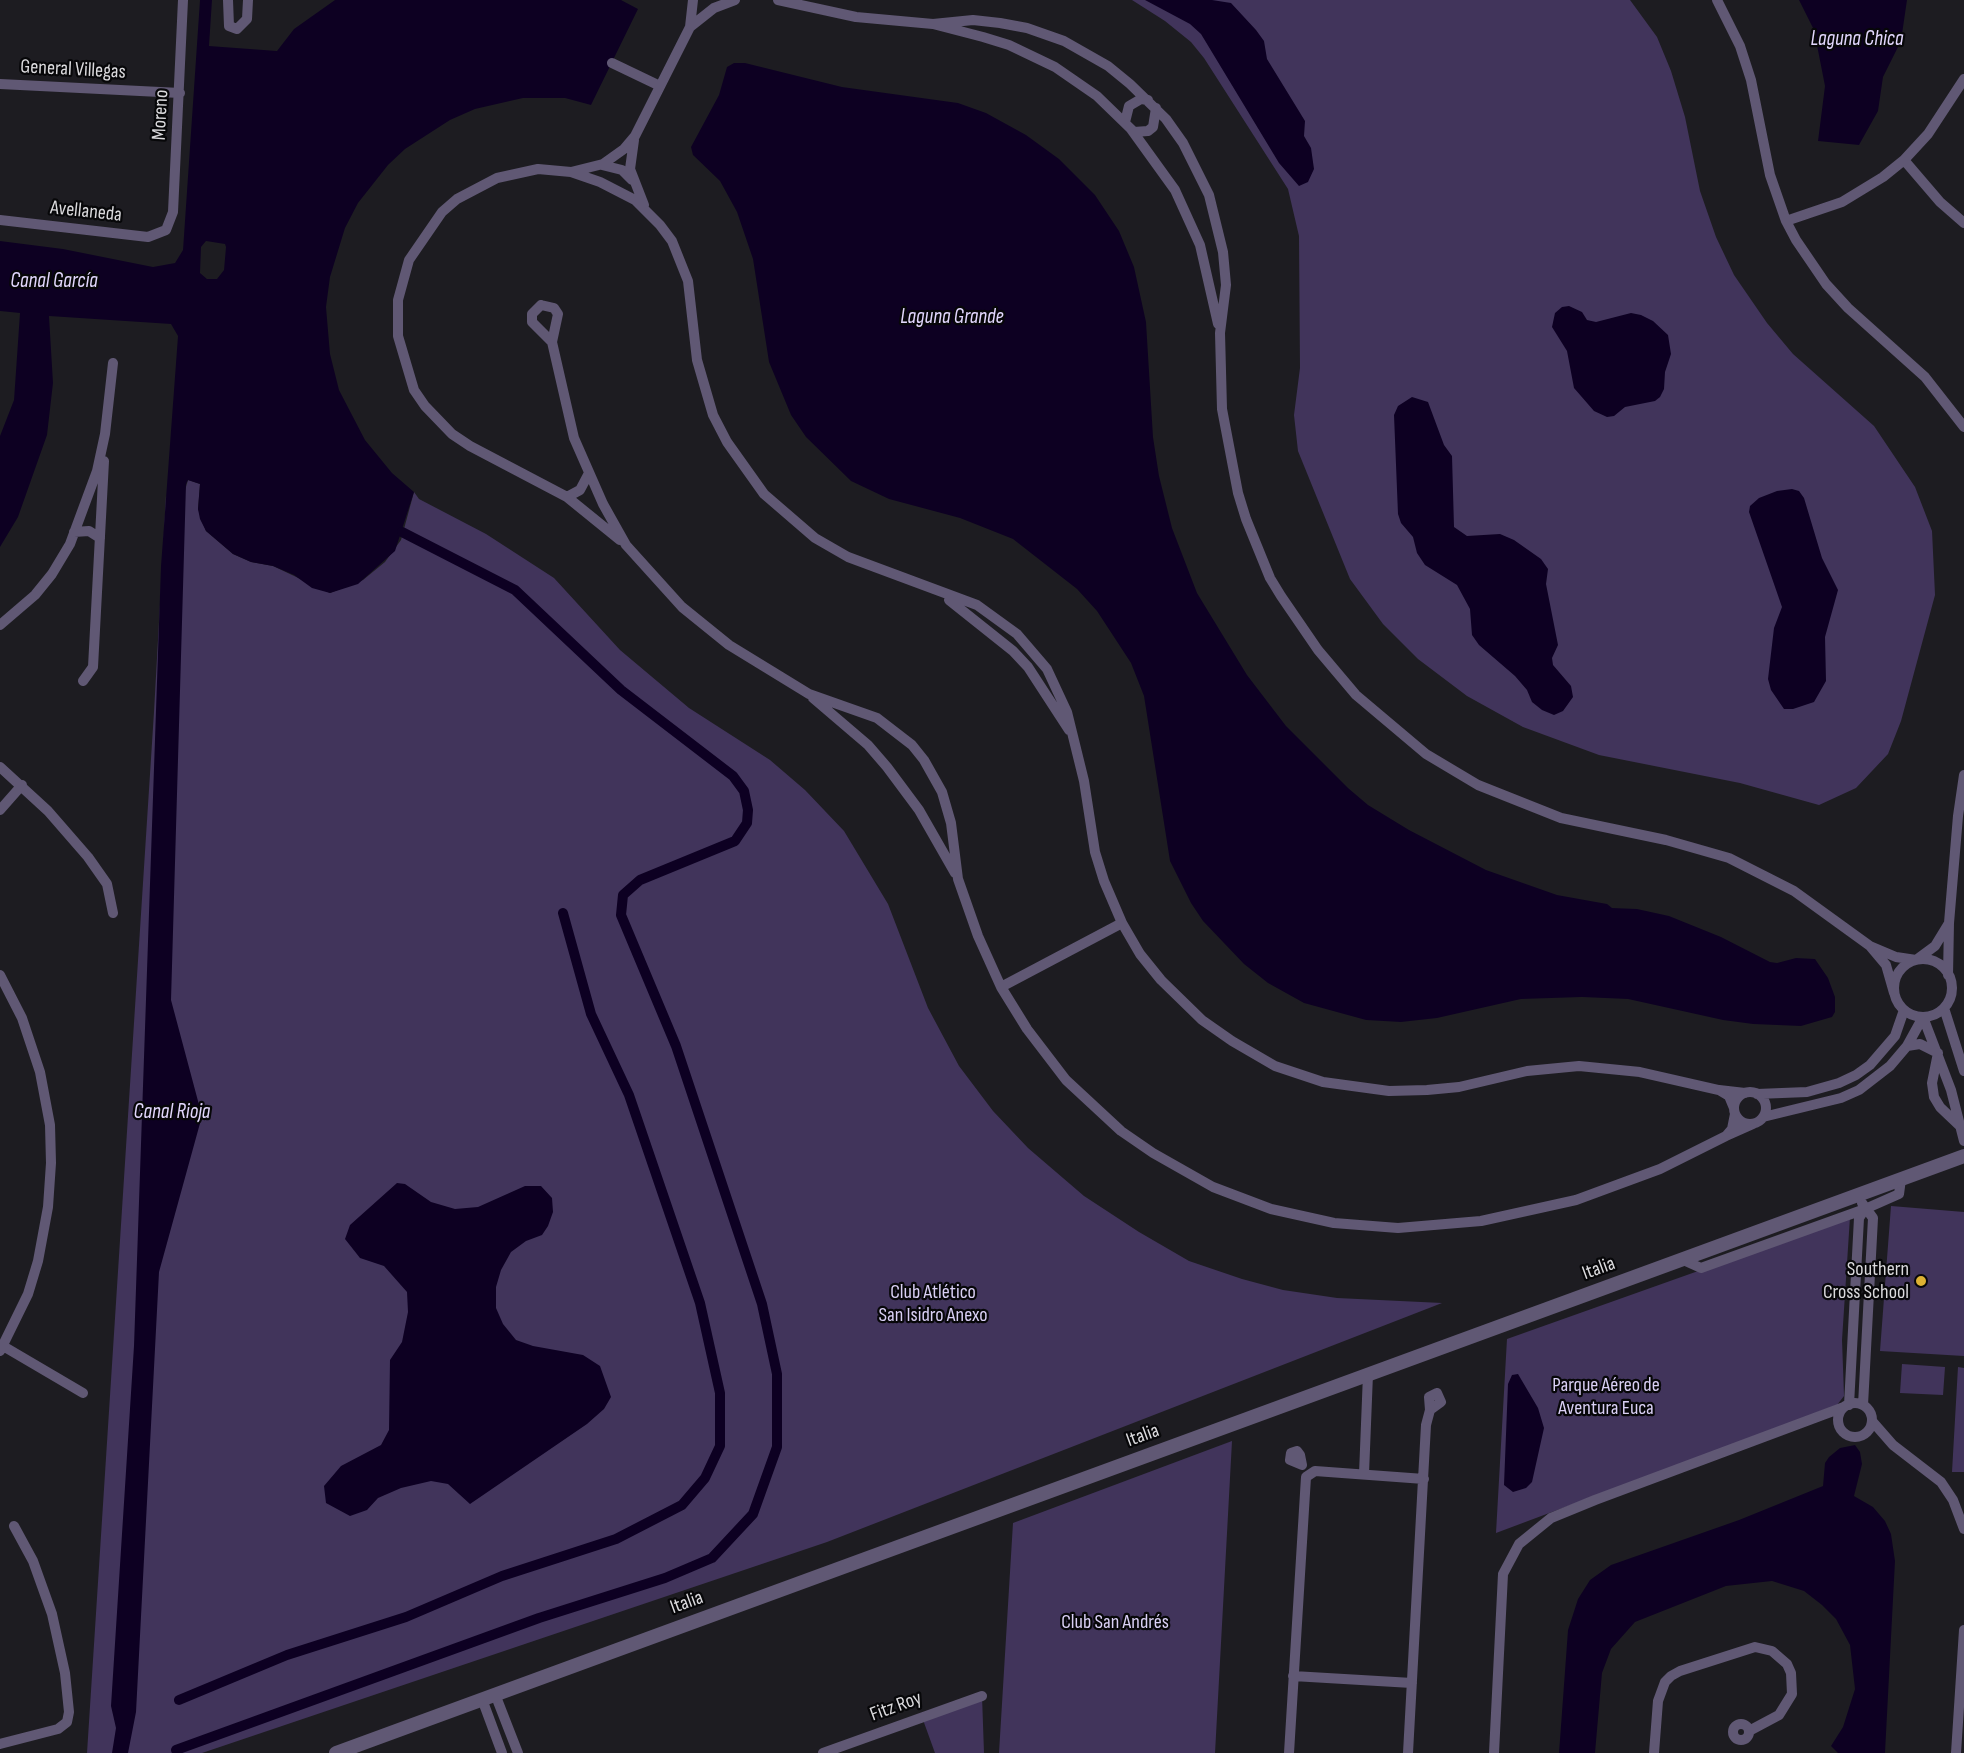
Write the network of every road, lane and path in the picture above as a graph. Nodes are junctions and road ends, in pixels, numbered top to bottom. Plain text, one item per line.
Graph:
1 (183, 0) edge
2 (228, 0) edge
3 (248, 0) edge
4 (693, 0) edge
5 (728, 0) edge
6 (778, 0) edge
7 (1717, 0) edge
8 (933, 24) junction
9 (690, 27) junction
10 (1023, 28) junction
11 (1016, 48) junction
12 (612, 63) dead end
13 (1964, 79) edge
14 (0, 84) edge
15 (660, 86) junction
16 (180, 93) junction
17 (1152, 104) junction
18 (1125, 123) junction
19 (1134, 132) junction
20 (635, 136) junction
21 (1904, 160) junction
22 (603, 164) junction
23 (571, 172) junction
24 (632, 178) junction
25 (600, 182) junction
26 (622, 193) junction
27 (646, 209) junction
28 (0, 220) edge
29 (1786, 221) junction
30 (1964, 223) edge
31 (166, 230) joint
32 (1221, 239) junction
33 (1200, 245) junction
34 (1220, 333) junction
35 (552, 342) dead end
36 (113, 363) dead end
37 (1964, 427) edge
38 (105, 434) junction
39 (589, 473) junction
40 (567, 497) junction
41 (74, 532) junction
42 (100, 538) junction
43 (626, 545) junction
44 (0, 625) edge
45 (83, 681) dead end
46 (809, 693) junction
47 (857, 709) junction
48 (845, 726) junction
49 (0, 767) edge
50 (1964, 775) edge
51 (22, 785) junction
52 (0, 810) edge
53 (951, 823) junction
54 (933, 831) junction
55 (958, 879) junction
56 (1952, 902) junction
57 (1964, 905) edge
58 (113, 913) dead end
59 (1122, 923) junction
60 (1949, 923) junction
61 (1869, 946) junction
62 (1916, 960) junction
63 (0, 975) edge
64 (1948, 975) junction
65 (1001, 987) junction
66 (1894, 993) junction
67 (1944, 1008) junction
68 (1904, 1010) junction
69 (1923, 1017) junction
70 (1907, 1046) junction
71 (1960, 1051) edge
72 (1938, 1053) junction
73 (1964, 1071) edge
74 (1719, 1090) junction
75 (1751, 1093) junction
76 (1735, 1111) junction
77 (1763, 1117) junction
78 (1753, 1124) junction
79 (1960, 1126) junction
80 (1726, 1136) junction
81 (1964, 1141) edge
82 (1964, 1156) edge
83 (1901, 1179) junction
84 (1859, 1194) junction
85 (1865, 1209) junction
86 (1681, 1259) junction
87 (1853, 1332) junction
88 (1867, 1333) junction
89 (2, 1349) edge
90 (1368, 1374) junction
91 (84, 1393) dead end
92 (1863, 1405) junction
93 (1847, 1406) junction
94 (1430, 1410) dead end
95 (1813, 1421) junction
96 (1872, 1421) junction
97 (1839, 1426) junction
98 (1861, 1436) junction
99 (1893, 1445) junction
100 (1364, 1474) junction
101 (1424, 1479) junction
102 (14, 1526) dead end
103 (1964, 1529) edge
104 (1964, 1630) edge
105 (1293, 1676) junction
106 (1412, 1683) junction
107 (982, 1696) dead end
108 (489, 1697) junction
109 (1749, 1731) dead end
110 (0, 1744) edge
111 (336, 1753) edge
112 (502, 1753) edge
113 (518, 1753) edge
114 (824, 1753) edge
115 (1289, 1753) edge
116 (1408, 1753) edge
117 (1494, 1753) edge
118 (1654, 1753) edge
119 (1956, 1753) edge

1 - 16 street, Moreno
2 - 3 street
4 - 9 street
5 - 9 street
6 - 8 street
7 - 29 street
8 - 10 street
8 - 11 street
9 - 15 street
10 - 11 street
10 - 17 street
11 - 18 street
12 - 15 street
13 - 21 street
14 - 16 street, General Villegas
15 - 20 street
16 - 31 street, Moreno
17 - 18 street
17 - 19 street
17 - 32 street
18 - 19 street
19 - 33 street
20 - 22 street
20 - 24 street
21 - 29 street
21 - 30 street
22 - 23 street
22 - 24 street
22 - 25 street
23 - 25 street
23 - 40 street
24 - 26 street
24 - 27 street
25 - 26 street
26 - 27 street
27 - 59 street
28 - 31 street, Avellaneda
29 - 37 street
32 - 33 street
32 - 34 street
33 - 34 street
34 - 61 street
35 - 39 street
36 - 38 street
38 - 41 street
38 - 42 street
39 - 40 street
39 - 43 street
40 - 43 street
41 - 42 street
41 - 44 street
42 - 45 street
43 - 46 street
46 - 47 street
46 - 48 street
47 - 48 street
47 - 53 street
48 - 54 street
49 - 51 street
50 - 56 street
51 - 52 street
51 - 58 street
53 - 54 street
53 - 55 street
54 - 55 street
55 - 65 street
56 - 57 street
56 - 60 street
59 - 65 street
59 - 74 street
60 - 62 street
60 - 64 street
61 - 62 street
61 - 66 street
62 - 64 street
62 - 66 street
63 - 89 street
64 - 67 street
65 - 80 street
66 - 68 street
67 - 69 street
67 - 71 street
68 - 69 street
68 - 75 street
69 - 70 street
69 - 72 street
70 - 72 street
70 - 77 street
71 - 73 street
72 - 79 street
72 - 79 street
74 - 75 street
74 - 76 street
75 - 76 street
75 - 77 street
76 - 78 street
76 - 80 street
77 - 78 street
78 - 80 street
79 - 81 street
82 - 83 street, Italia
83 - 84 street, Italia
83 - 85 street
84 - 85 street
84 - 86 street, Italia
85 - 86 street
85 - 87 street
85 - 88 street
86 - 90 street, Italia
87 - 88 street
87 - 93 street
88 - 92 street
89 - 91 street
90 - 100 street
90 - 108 street, Italia
92 - 93 street
92 - 96 street
93 - 95 street
93 - 97 street
94 - 101 street
95 - 97 street
95 - 117 street
96 - 98 street
96 - 99 street
97 - 98 street
98 - 99 street
99 - 103 street
100 - 101 street
100 - 105 street
101 - 106 street
102 - 110 street
104 - 119 street
105 - 106 street
105 - 115 street
106 - 116 street
107 - 114 street, Fitz Roy
108 - 111 street, Italia
108 - 112 street
108 - 113 street
109 - 118 street

